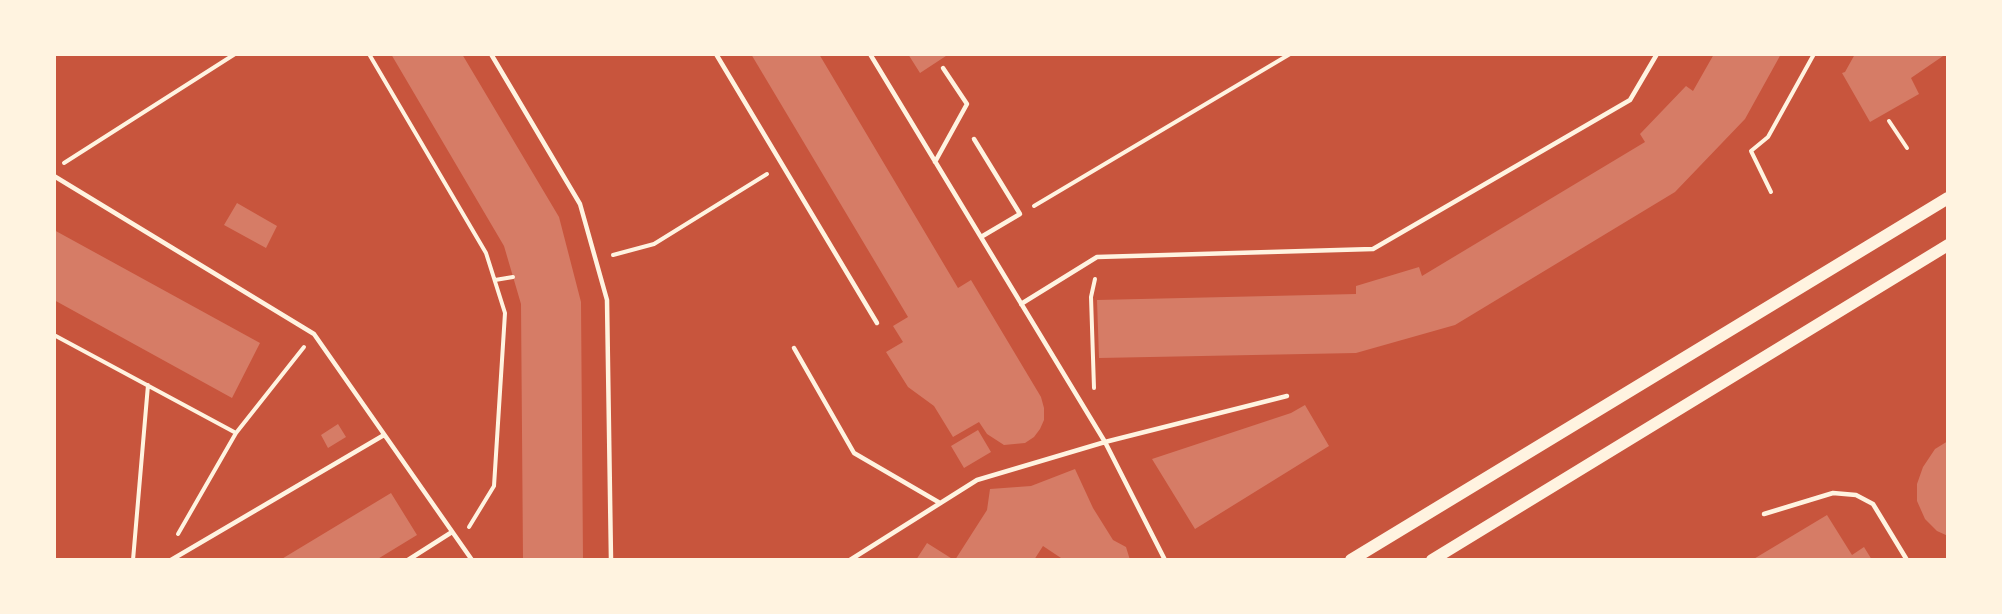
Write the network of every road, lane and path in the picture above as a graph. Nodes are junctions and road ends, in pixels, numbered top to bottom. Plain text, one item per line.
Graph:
1 (235, 54) edge
2 (369, 54) edge
3 (491, 54) edge
4 (716, 54) edge
5 (870, 54) edge
6 (1290, 54) edge
7 (1657, 54) edge
8 (1814, 54) edge
9 (943, 68) dead end
10 (1889, 121) dead end
11 (974, 139) dead end
12 (1907, 148) dead end
13 (935, 162) junction
14 (64, 163) dead end
15 (783, 165) junction
16 (54, 176) edge
17 (1771, 192) dead end
18 (1948, 198) edge
19 (1020, 214) junction
20 (981, 237) junction
21 (1948, 245) edge
22 (1097, 257) junction
23 (596, 260) junction
24 (513, 277) dead end
25 (495, 280) junction
26 (1021, 304) junction
27 (877, 323) dead end
28 (54, 334) edge
29 (314, 334) junction
30 (794, 348) dead end
31 (148, 385) junction
32 (1287, 396) dead end
33 (1096, 427) junction
34 (236, 433) junction
35 (384, 435) junction
36 (1105, 442) junction
37 (940, 503) junction
38 (1764, 514) dead end
39 (452, 532) junction
40 (174, 540) dead end
41 (459, 542) junction
42 (133, 560) edge
43 (171, 560) edge
44 (408, 560) edge
45 (472, 560) edge
46 (611, 560) edge
47 (850, 560) edge
48 (1165, 560) edge
49 (1351, 560) edge
50 (1432, 560) edge
51 (1907, 560) edge

1 - 14 path
2 - 25 path
3 - 23 lane
4 - 15 lane
5 - 13 lane
6 - 19 path
7 - 22 lane
8 - 17 path
9 - 13 lane
10 - 12 path
11 - 19 lane
13 - 20 lane
15 - 23 path
15 - 27 lane
16 - 29 lane
18 - 49 main road
19 - 20 lane
20 - 26 lane
21 - 50 main road
22 - 26 lane
22 - 33 path
23 - 46 lane
24 - 25 path
25 - 41 path
26 - 33 lane
28 - 31 path
29 - 34 path
29 - 35 lane
30 - 37 lane
31 - 34 path
31 - 42 path
32 - 36 lane
33 - 36 lane
34 - 40 path
35 - 39 lane
35 - 43 lane
36 - 37 lane
36 - 48 lane
37 - 47 lane
38 - 51 lane
39 - 41 lane
39 - 44 lane
41 - 45 lane

